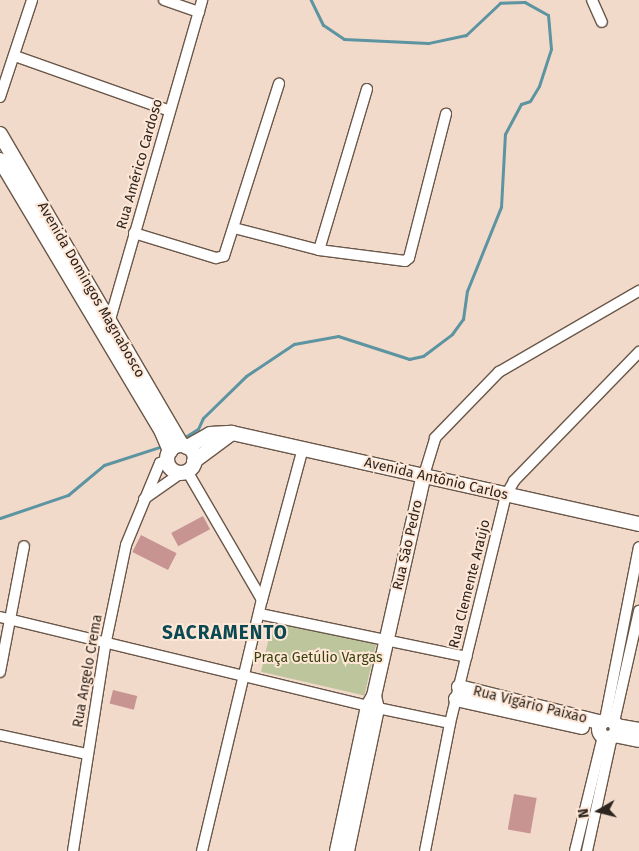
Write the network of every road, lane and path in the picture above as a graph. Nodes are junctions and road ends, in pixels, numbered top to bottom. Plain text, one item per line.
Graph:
1 (32, 0) edge
2 (164, 0) edge
3 (202, 0) edge
4 (592, 0) edge
5 (199, 12) junction
6 (602, 22) dead end
7 (15, 56) junction
8 (279, 84) dead end
9 (367, 89) dead end
10 (0, 97) edge
11 (170, 111) junction
12 (446, 114) dead end
13 (0, 134) edge
14 (0, 160) edge
15 (234, 228) junction
16 (134, 233) junction
17 (319, 250) junction
18 (639, 291) edge
19 (110, 322) junction
20 (106, 337) junction
21 (639, 352) edge
22 (232, 433) junction
23 (303, 448) junction
24 (176, 451) junction
25 (187, 468) junction
26 (424, 475) junction
27 (506, 495) junction
28 (143, 499) junction
29 (639, 524) edge
30 (24, 546) dead end
31 (639, 547) edge
32 (262, 600) junction
33 (639, 611) edge
34 (260, 614) junction
35 (4, 618) edge
36 (386, 640) junction
37 (106, 641) junction
38 (467, 657) junction
39 (0, 672) edge
40 (245, 674) junction
41 (457, 693) junction
42 (373, 704) junction
43 (450, 723) junction
44 (608, 729) junction
45 (639, 730) edge
46 (0, 735) edge
47 (639, 740) edge
48 (88, 754) junction
49 (74, 851) edge
50 (202, 851) edge
51 (337, 851) edge
52 (347, 851) edge
53 (425, 851) edge
54 (575, 851) edge
55 (587, 851) edge

1 - 7 street
2 - 5 street
3 - 5 street, Rua Américo Cardoso
4 - 6 street
5 - 11 street, Rua Américo Cardoso
7 - 10 street
7 - 11 street
8 - 15 street
9 - 17 street
11 - 16 street, Rua Américo Cardoso
12 - 17 street
13 - 19 main road, Avenida Domingos Magnabosco
14 - 20 main road
15 - 16 street
15 - 17 street
16 - 19 street, Rua Américo Cardoso
18 - 26 street, Rua São Pedro
19 - 20 street, Rua Américo Cardoso
19 - 24 main road, Avenida Domingos Magnabosco
20 - 24 main road
21 - 27 street, Rua Clemente Araújo
22 - 23 main road, Avenida Antônio Carlos
22 - 24 main road, Avenida Antônio Carlos
22 - 25 main road
23 - 26 main road, Avenida Antônio Carlos
23 - 32 street
24 - 25 main road
24 - 25 main road
24 - 28 street, Rua Angelo Crema
25 - 28 street
25 - 32 street
26 - 27 main road, Avenida Antônio Carlos
26 - 36 main road, Rua São Pedro
27 - 29 main road, Avenida Antônio Carlos
27 - 38 street, Rua Clemente Araújo
28 - 37 street, Rua Angelo Crema
30 - 35 street
31 - 44 street
32 - 34 street
33 - 44 street
34 - 36 street
34 - 40 street
35 - 37 street
35 - 39 street
36 - 38 street
36 - 42 main road, Rua São Pedro
37 - 40 street
37 - 48 street, Rua Angelo Crema
38 - 41 street, Rua Clemente Araújo
40 - 42 street
40 - 50 street
41 - 43 street, Rua Clemente Araújo
41 - 44 main road, Rua Vigário Paixão
42 - 43 street
42 - 51 main road
42 - 52 main road
43 - 53 street, Rua Clemente Araújo
44 - 45 main road, Rua Vigário Paixão
44 - 47 main road, Rua Vigário Paixão
44 - 54 street
44 - 55 street
46 - 48 street
48 - 49 street, Rua Angelo Crema

